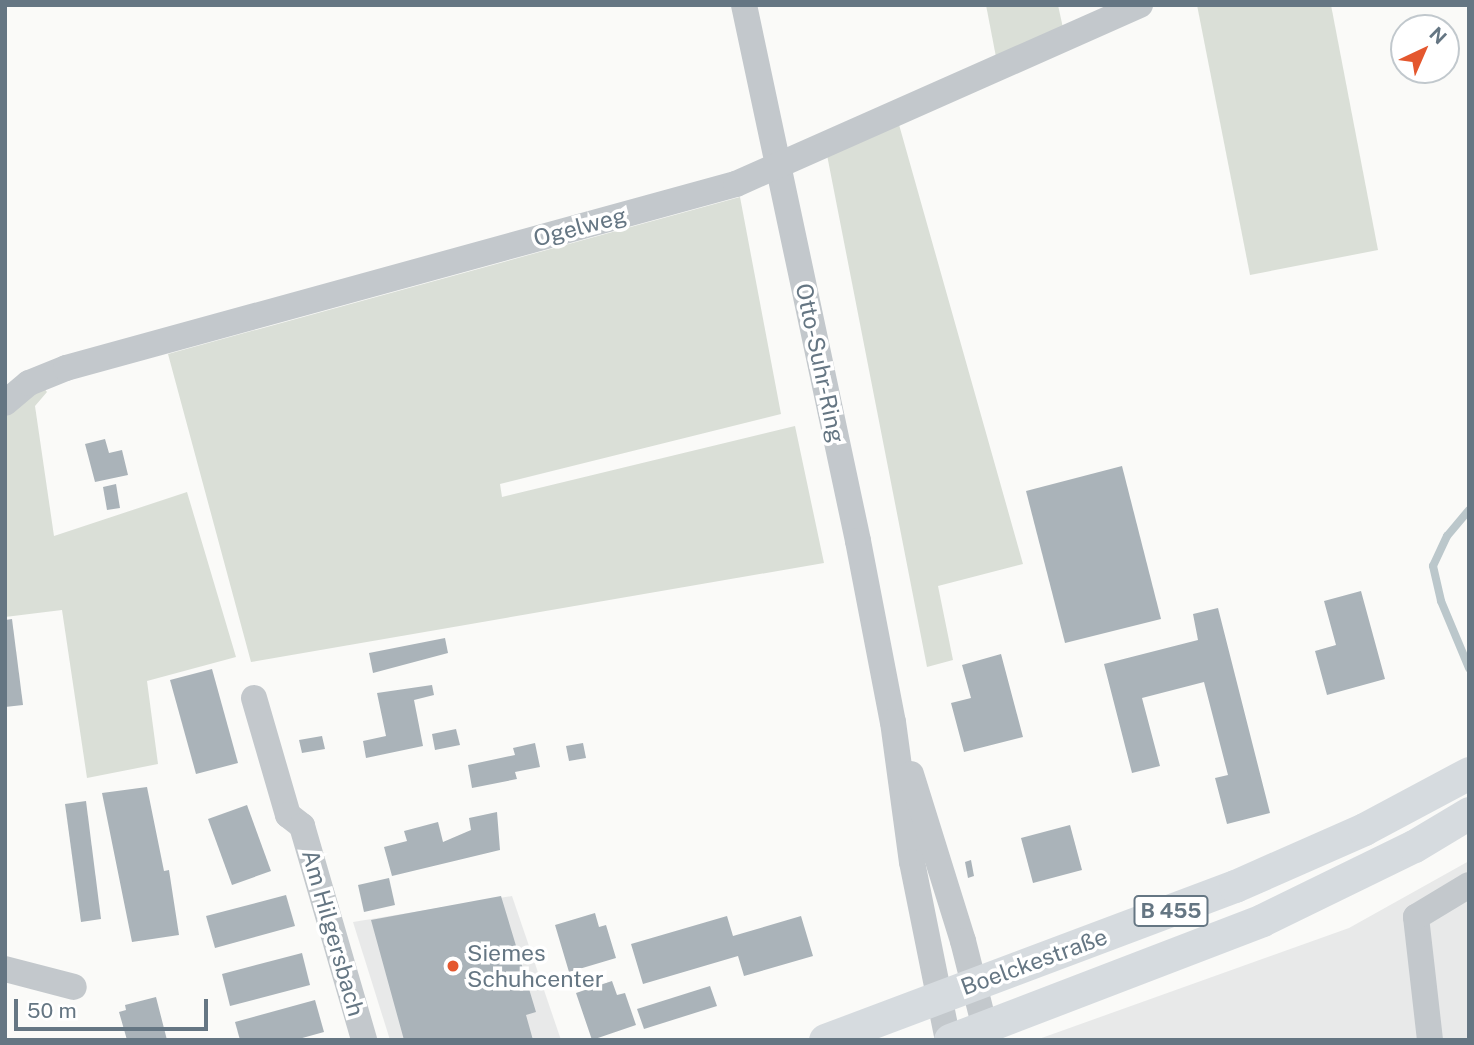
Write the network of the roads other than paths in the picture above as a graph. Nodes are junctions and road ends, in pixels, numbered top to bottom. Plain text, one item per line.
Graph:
1 (744, 5) edge
2 (1140, 5) edge
3 (778, 167) junction
4 (5, 403) edge
5 (254, 698) dead end
6 (893, 722) junction
7 (1469, 773) edge
8 (1469, 813) edge
9 (1469, 885) edge
10 (5, 969) edge
11 (975, 984) junction
12 (74, 987) dead end
13 (938, 997) junction
14 (986, 1033) edge
15 (363, 1040) edge
16 (825, 1040) edge
17 (949, 1040) edge
18 (1430, 1040) edge

1 - 3 street, Otto-Suhr-Ring
2 - 3 street, Ogelweg
3 - 4 street, Ogelweg
3 - 6 street, Otto-Suhr-Ring
5 - 15 street, Am Hilgersbach
6 - 11 street, Otto-Suhr-Ring
6 - 13 street, Otto-Suhr-Ring
7 - 11 main road, Boelckestraße / B 455
8 - 14 main road, Boelckestraße / B 455
9 - 18 street
10 - 12 street
11 - 13 main road, Boelckestraße / B 455
11 - 14 street, Otto-Suhr-Ring
13 - 16 main road, Boelckestraße / B 455
13 - 17 street, Otto-Suhr-Ring
14 - 17 main road, Boelckestraße / B 455

